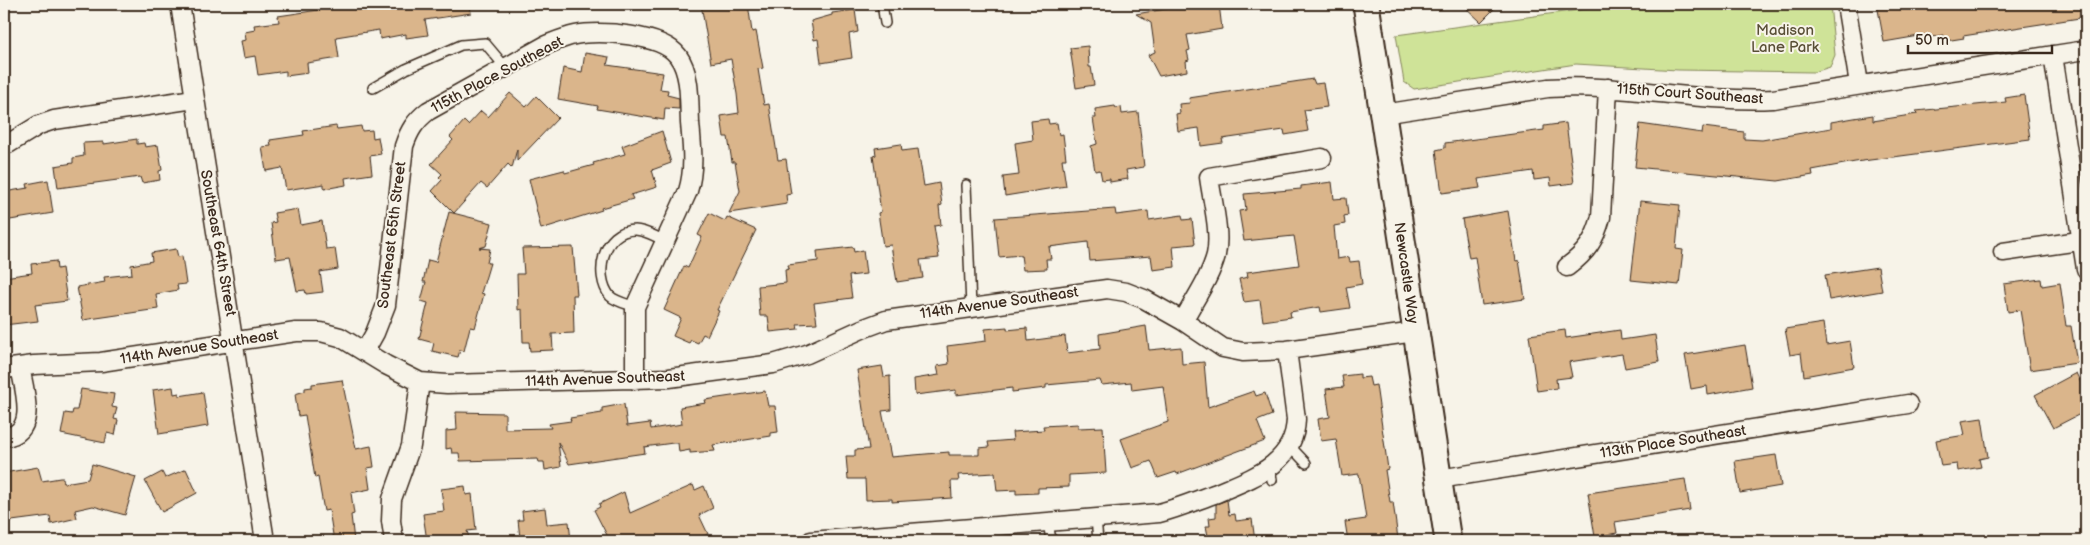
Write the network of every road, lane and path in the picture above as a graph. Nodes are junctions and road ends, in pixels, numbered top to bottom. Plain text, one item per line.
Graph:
1 (180, 4) edge
2 (882, 4) edge
3 (1366, 4) edge
4 (1846, 4) edge
5 (885, 24) dead end
6 (2086, 50) edge
7 (2054, 55) junction
8 (506, 68) junction
9 (1859, 84) junction
10 (373, 88) dead end
11 (1608, 88) junction
12 (194, 99) junction
13 (1383, 114) junction
14 (418, 119) joint
15 (8, 144) dead end
16 (1322, 158) dead end
17 (966, 185) dead end
18 (664, 240) junction
19 (2084, 240) edge
20 (2003, 252) dead end
21 (1568, 267) dead end
22 (2086, 269) edge
23 (635, 307) junction
24 (971, 307) junction
25 (1182, 321) junction
26 (1415, 332) junction
27 (234, 342) junction
28 (1287, 350) junction
29 (365, 351) junction
30 (12, 368) edge
31 (635, 380) junction
32 (420, 382) junction
33 (1908, 404) dead end
34 (4, 437) edge
35 (1290, 446) junction
36 (1306, 463) dead end
37 (1439, 479) junction
38 (1096, 518) junction
39 (1048, 521) junction
40 (265, 541) edge
41 (394, 541) edge
42 (811, 541) edge
43 (1051, 541) edge
44 (1098, 541) edge
45 (1448, 541) edge

1 - 12 street, Southeast 64th Street
2 - 5 lane
3 - 13 main road, Newcastle Way
4 - 9 street
6 - 7 street, 115th Court Southeast
7 - 9 street, 115th Court Southeast
7 - 19 street
8 - 10 lane
8 - 14 street, 115th Place Southeast
8 - 18 street, 115th Place Southeast
9 - 11 street, 115th Court Southeast
11 - 13 street, 115th Court Southeast
11 - 21 street
12 - 15 street
12 - 27 street, Southeast 64th Street
13 - 26 main road, Newcastle Way
14 - 29 street, Southeast 65th Street
16 - 25 street
17 - 24 lane
18 - 23 street
18 - 23 lane
19 - 20 street
19 - 22 street
23 - 31 street
24 - 25 street, 114th Avenue Southeast
24 - 31 street, 114th Avenue Southeast
25 - 28 street, 114th Avenue Southeast
26 - 28 street, 114th Avenue Southeast
26 - 37 main road, Newcastle Way
27 - 29 street, 114th Avenue Southeast
27 - 30 street, 114th Avenue Southeast
27 - 40 street, Southeast 64th Street
28 - 35 street
29 - 32 street, 114th Avenue Southeast
30 - 34 street, 114th Avenue Southeast
31 - 32 street, 114th Avenue Southeast
32 - 41 street
33 - 37 street, 113th Place Southeast
35 - 36 lane
35 - 38 street
37 - 45 main road, Newcastle Way
38 - 39 street
38 - 44 lane
39 - 42 street
39 - 43 lane

